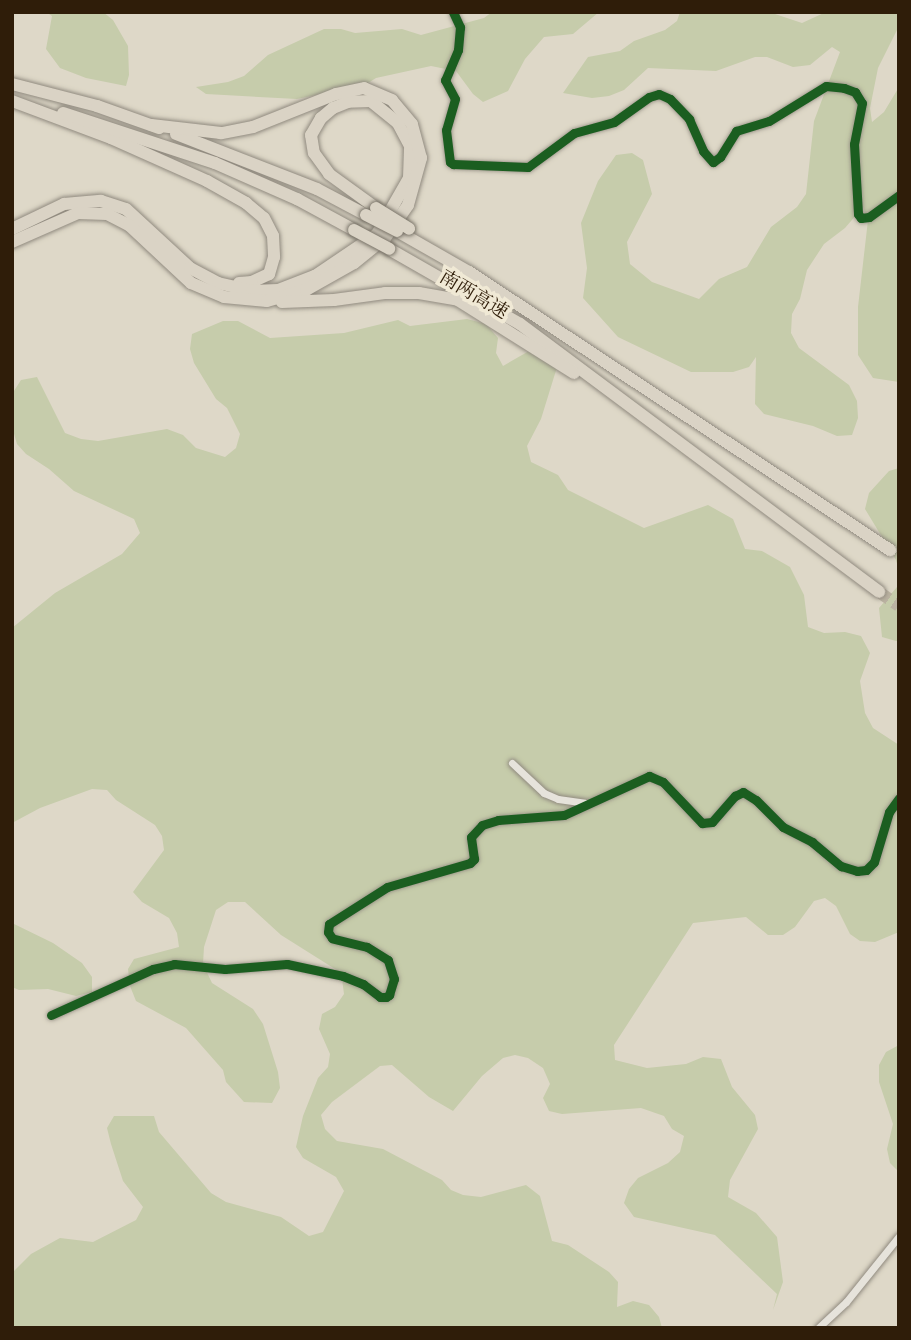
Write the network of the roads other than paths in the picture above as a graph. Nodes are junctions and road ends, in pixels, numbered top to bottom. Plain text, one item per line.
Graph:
1 (453, 12) edge
2 (12, 84) edge
3 (12, 101) edge
4 (152, 125) junction
5 (899, 194) edge
6 (371, 211) junction
7 (12, 229) edge
8 (144, 232) junction
9 (12, 242) edge
10 (216, 288) junction
11 (268, 301) junction
12 (658, 427) junction
13 (890, 550) dead end
14 (879, 592) tunnel mouth
15 (512, 763) dead end
16 (899, 798) edge
17 (585, 803) junction
18 (51, 1015) dead end
19 (899, 1236) edge
20 (818, 1328) edge

1 - 5 street
2 - 4 highway
3 - 10 highway
3 - 12 highway, 南两高速, bridge
4 - 6 highway
4 - 11 highway
6 - 10 highway
6 - 13 highway, 南两高速, bridge
7 - 8 highway
8 - 9 highway
8 - 10 highway
10 - 11 highway
11 - 12 highway
12 - 14 highway, 南两高速
15 - 17 street
16 - 17 street
17 - 18 street
19 - 20 street

